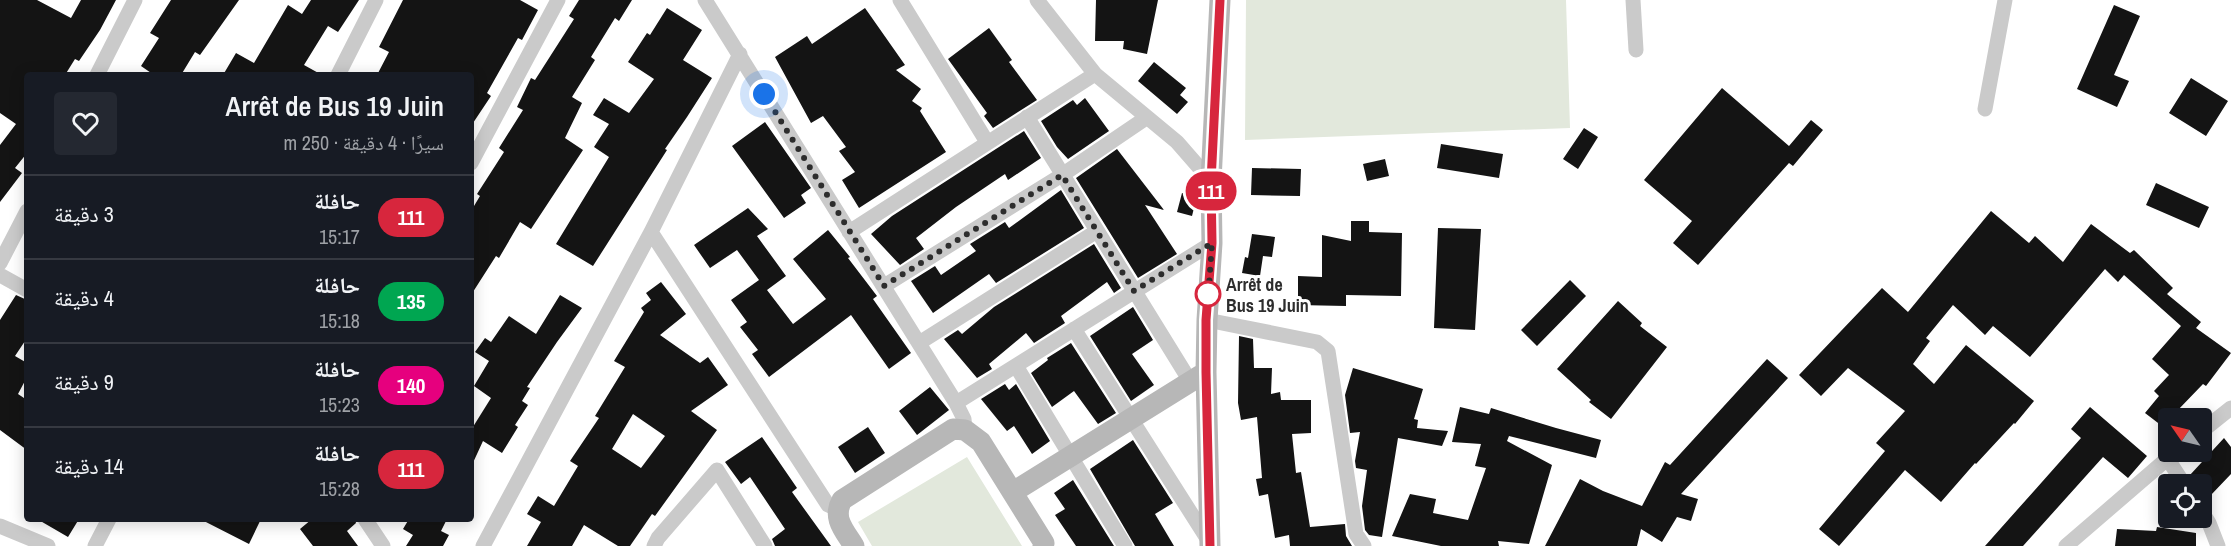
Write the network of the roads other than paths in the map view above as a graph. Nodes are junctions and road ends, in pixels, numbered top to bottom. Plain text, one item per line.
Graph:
1 (135, 0) edge
2 (376, 0) edge
3 (558, 0) edge
4 (705, 0) edge
5 (900, 0) edge
6 (1037, 0) edge
7 (1220, 0) edge
8 (1633, 0) edge
9 (2005, 0) edge
10 (1636, 50) dead end
11 (740, 54) junction
12 (99, 72) edge
13 (340, 72) edge
14 (1095, 74) junction
15 (1985, 109) dead end
16 (1027, 117) junction
17 (1146, 118) junction
18 (987, 142) junction
19 (474, 157) edge
20 (1062, 175) junction
21 (1211, 182) junction
22 (24, 217) edge
23 (1097, 231) junction
24 (651, 232) junction
25 (849, 232) junction
26 (1212, 243) junction
27 (0, 263) edge
28 (0, 275) edge
29 (884, 286) junction
30 (24, 288) edge
31 (1134, 291) junction
32 (1206, 320) junction
33 (1074, 329) junction
34 (919, 343) junction
35 (1016, 366) junction
36 (1198, 376) junction
37 (956, 403) junction
38 (2231, 408) edge
39 (1130, 419) junction
40 (2212, 423) edge
41 (965, 430) junction
42 (1071, 456) junction
43 (2163, 462) edge
44 (1013, 492) junction
45 (837, 509) junction
46 (107, 522) edge
47 (367, 522) edge
48 (0, 526) edge
49 (2211, 528) edge
50 (1210, 544) edge
51 (48, 546) edge
52 (95, 546) edge
53 (383, 546) edge
54 (483, 546) edge
55 (654, 546) edge
56 (765, 546) edge
57 (854, 546) edge
58 (1043, 546) edge
59 (1125, 546) edge
60 (1364, 546) edge
61 (2066, 546) edge
62 (2218, 546) edge

1 - 12 street
2 - 13 street
3 - 19 street
4 - 11 street
5 - 18 street
6 - 14 street
7 - 21 street
8 - 10 street
9 - 15 street
11 - 24 street
11 - 25 street
14 - 16 street
14 - 17 street
16 - 18 street
16 - 20 street
17 - 20 street
17 - 21 street
18 - 25 street
20 - 23 street
20 - 29 street
21 - 26 street
22 - 27 street
23 - 31 street
23 - 34 street
24 - 45 street
24 - 54 street
25 - 29 street
26 - 31 street
26 - 32 street
28 - 30 street
29 - 34 street
31 - 33 street
31 - 36 street
32 - 36 street
32 - 60 street
33 - 35 street
33 - 39 street
34 - 37 street
35 - 37 street
35 - 42 street
36 - 39 street
36 - 50 street
37 - 41 street
38 - 40 street
39 - 42 street
39 - 50 street
41 - 44 street
41 - 45 street
42 - 44 street
42 - 59 street
43 - 61 street
44 - 58 street
45 - 57 street
46 - 52 street
47 - 53 street
48 - 51 street
49 - 62 street
55 - 56 street

